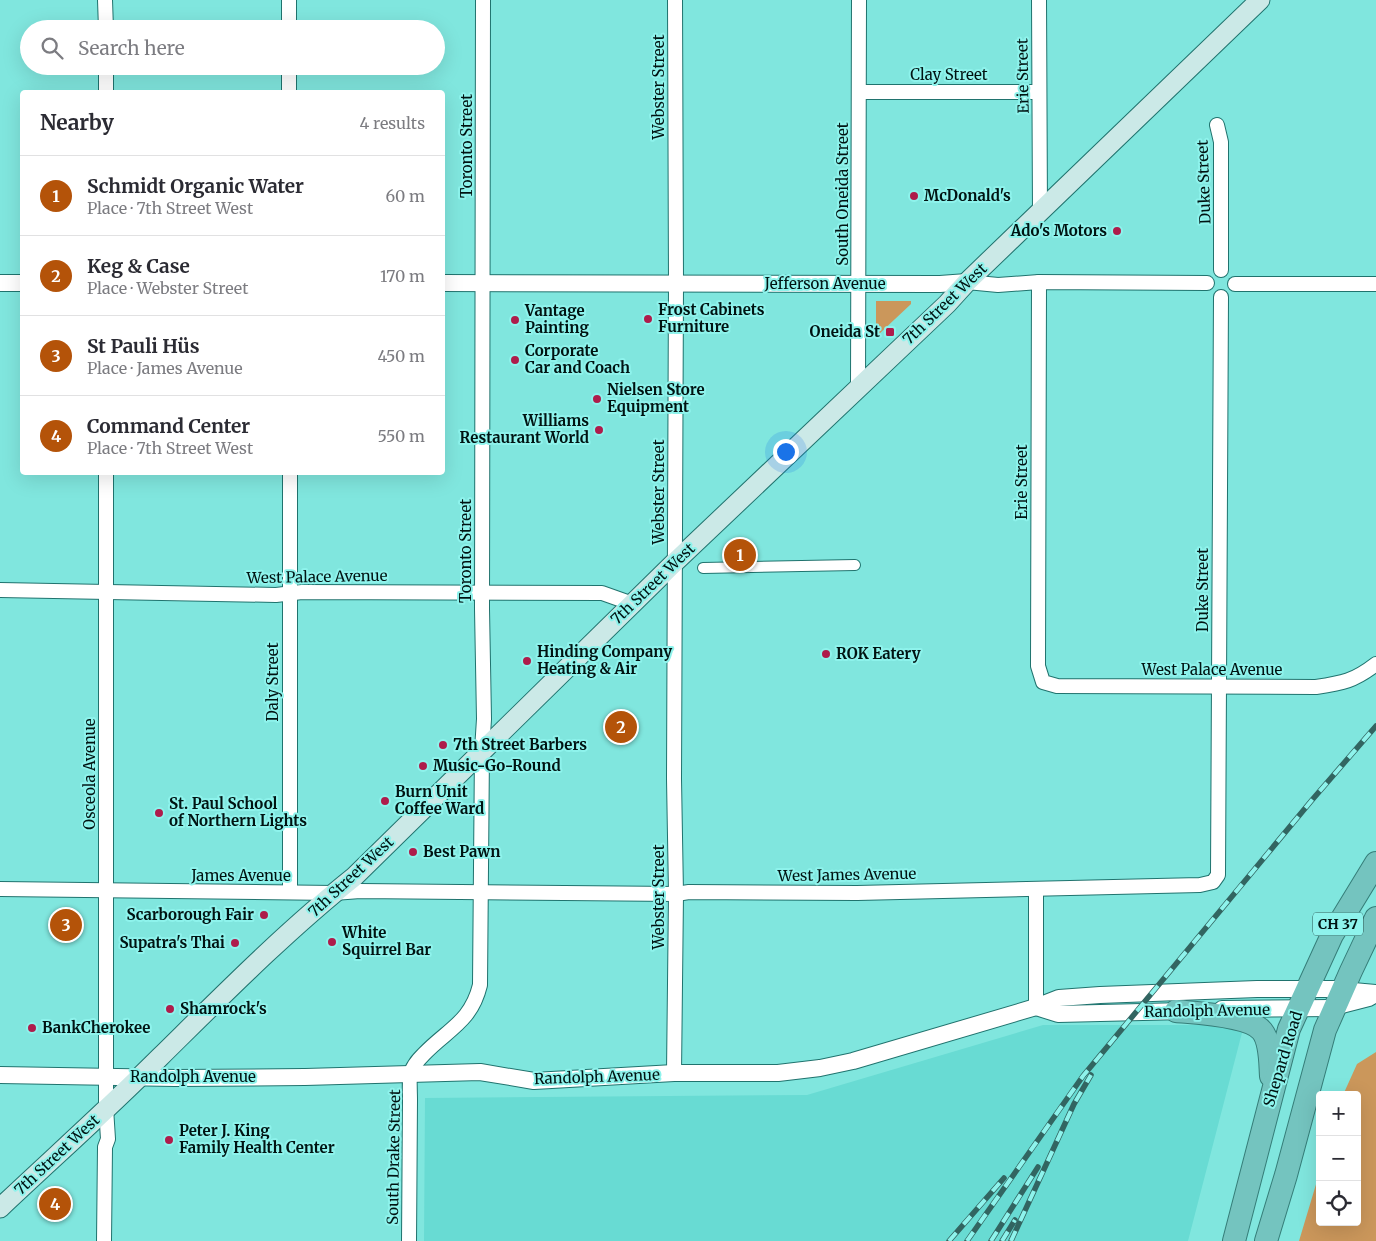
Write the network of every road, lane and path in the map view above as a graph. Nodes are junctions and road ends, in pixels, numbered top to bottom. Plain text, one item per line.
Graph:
1 (106, 0) edge
2 (289, 0) edge
3 (483, 0) edge
4 (675, 0) edge
5 (859, 0) edge
6 (1039, 0) edge
7 (1260, 0) edge
8 (106, 20) edge
9 (289, 20) edge
10 (106, 75) edge
11 (289, 75) edge
12 (106, 90) edge
13 (289, 90) edge
14 (859, 92) junction
15 (1039, 92) junction
16 (1217, 125) dead end
17 (1040, 212) junction
18 (1221, 270) junction
19 (967, 282) junction
20 (1039, 282) junction
21 (0, 283) edge
22 (20, 283) edge
23 (445, 283) edge
24 (483, 283) junction
25 (676, 283) junction
26 (1207, 283) junction
27 (859, 284) junction
28 (1235, 284) junction
29 (1376, 284) edge
30 (1221, 297) junction
31 (858, 387) junction
32 (106, 475) edge
33 (290, 475) edge
34 (675, 562) junction
35 (855, 565) dead end
36 (702, 568) dead end
37 (0, 590) edge
38 (106, 592) junction
39 (483, 592) junction
40 (289, 593) junction
41 (633, 604) junction
42 (1376, 664) edge
43 (1043, 682) joint
44 (1219, 686) junction
45 (482, 750) junction
46 (1376, 863) edge
47 (1213, 882) joint
48 (1036, 889) junction
49 (0, 890) edge
50 (106, 891) junction
51 (290, 892) junction
52 (482, 892) junction
53 (334, 893) junction
54 (676, 894) junction
55 (1376, 918) edge
56 (1376, 928) edge
57 (1376, 960) edge
58 (1307, 988) junction
59 (1376, 993) edge
60 (1338, 999) junction
61 (1036, 1008) junction
62 (1297, 1009) junction
63 (1176, 1011) junction
64 (410, 1074) junction
65 (674, 1074) junction
66 (0, 1075) edge
67 (106, 1076) junction
68 (140, 1076) junction
69 (1272, 1092) junction
70 (106, 1108) junction
71 (0, 1208) edge
72 (104, 1241) edge
73 (409, 1241) edge
74 (1234, 1241) edge
75 (1266, 1241) edge

1 - 8 street
2 - 9 street
3 - 24 street, Toronto Street
4 - 25 street, Webster Street
5 - 14 street, South Oneida Street
6 - 15 street, Erie Street
7 - 17 main road, 7th Street West
10 - 12 street
11 - 13 street
14 - 15 street, Clay Street
14 - 27 street, South Oneida Street
15 - 17 street, Erie Street
16 - 18 street, Duke Street
17 - 19 main road, 7th Street West
18 - 26 street
18 - 28 street
19 - 20 street, Jefferson Avenue
19 - 27 street, Jefferson Avenue
19 - 31 main road, 7th Street West
20 - 26 street, Jefferson Avenue
20 - 43 street, Erie Street
21 - 22 street
23 - 24 street, Jefferson Avenue
24 - 25 street, Jefferson Avenue
24 - 39 street, Toronto Street
25 - 27 street, Jefferson Avenue
25 - 34 street, Webster Street
26 - 30 street
27 - 31 street, South Oneida Street
28 - 29 street
28 - 30 street
30 - 44 street, Duke Street
31 - 34 main road, 7th Street West
32 - 38 street, Osceola Avenue
33 - 40 street, Daly Street
34 - 41 main road, 7th Street West
34 - 54 street, Webster Street
35 - 36 street
37 - 38 street, West Palace Avenue
38 - 40 street, West Palace Avenue
38 - 50 street, Osceola Avenue
39 - 40 street, West Palace Avenue
39 - 41 street, West Palace Avenue
39 - 45 street, Toronto Street
40 - 51 street, Daly Street
41 - 45 main road, 7th Street West
42 - 44 street, West Palace Avenue
43 - 44 street, West Palace Avenue
44 - 47 street, Duke Street
45 - 52 street, Toronto Street
45 - 53 main road, 7th Street West
46 - 58 highway, Shepard Road / CH 37
47 - 48 street, West James Avenue
48 - 54 street, West James Avenue
48 - 61 street
49 - 50 street, James Avenue
50 - 51 street, James Avenue
50 - 67 street, Osceola Avenue
51 - 53 street, James Avenue
52 - 53 street, James Avenue
52 - 54 street, West James Avenue
52 - 64 street, Toronto Street
53 - 68 main road, 7th Street West
54 - 65 street, Webster Street
55 - 60 highway, CH 37
56 - 57 highway
58 - 60 street, Randolph Avenue
58 - 61 street, Randolph Avenue
58 - 62 highway, Shepard Road / CH 37
59 - 60 street, Randolph Avenue
59 - 60 street, Randolph Avenue
60 - 62 street, Randolph Avenue
60 - 75 highway
61 - 63 street, Randolph Avenue
61 - 65 street, Randolph Avenue
62 - 63 street, Randolph Avenue
62 - 69 highway, Shepard Road
63 - 69 highway
64 - 65 street, Randolph Avenue
64 - 68 street, Randolph Avenue
64 - 73 street, South Drake Street
66 - 67 street, Randolph Avenue
67 - 68 street, Randolph Avenue
67 - 70 street, Osceola Avenue
68 - 70 main road, 7th Street West
69 - 74 highway, Shepard Road
70 - 71 main road, 7th Street West
70 - 72 street

